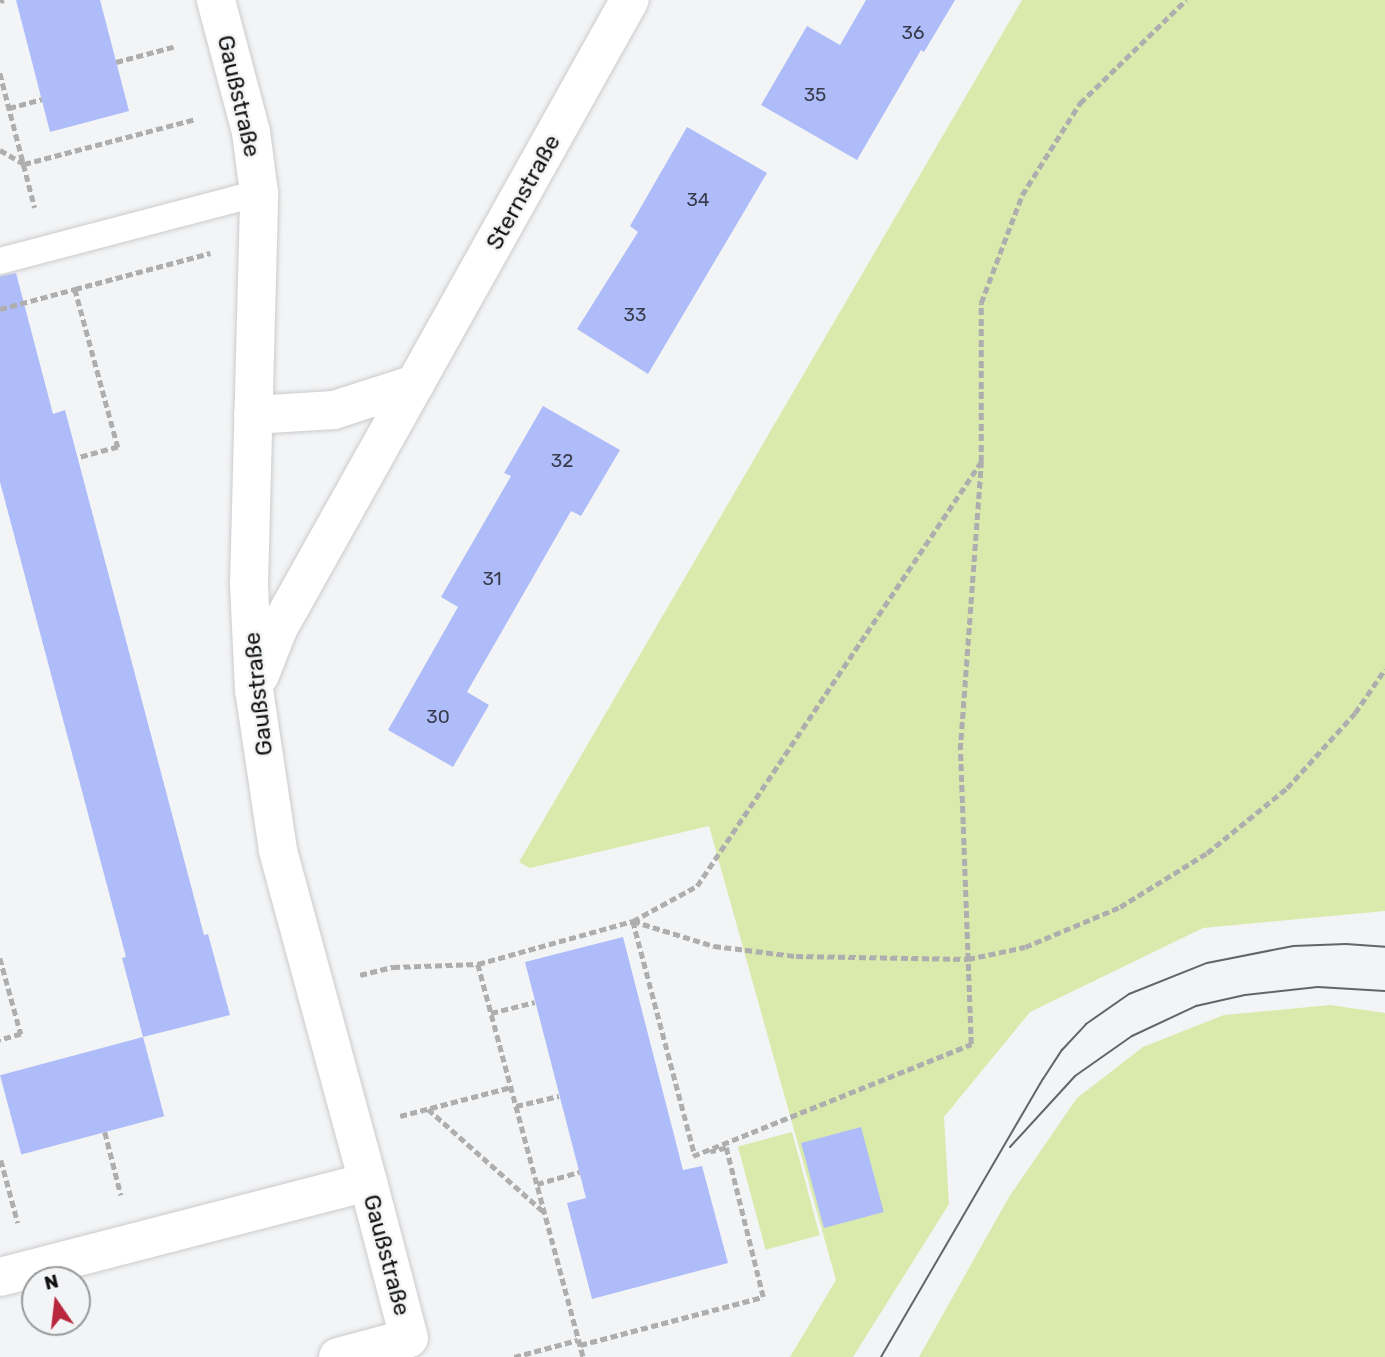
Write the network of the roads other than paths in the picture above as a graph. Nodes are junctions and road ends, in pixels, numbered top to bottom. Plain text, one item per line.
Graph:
1 (216, 0) edge
2 (630, 0) edge
3 (259, 193) junction
4 (0, 261) edge
5 (415, 384) junction
6 (253, 415) junction
7 (254, 690) junction
8 (368, 1182) junction
9 (0, 1277) edge
10 (338, 1357) edge

1 - 3 street, Gaußstraße
2 - 5 street, Sternstraße
3 - 4 lane
3 - 6 street, Gaußstraße
5 - 6 street
5 - 7 street, Sternstraße
6 - 7 street, Gaußstraße
7 - 8 street, Gaußstraße
8 - 9 street, Gaußstraße
8 - 10 street, Gaußstraße

